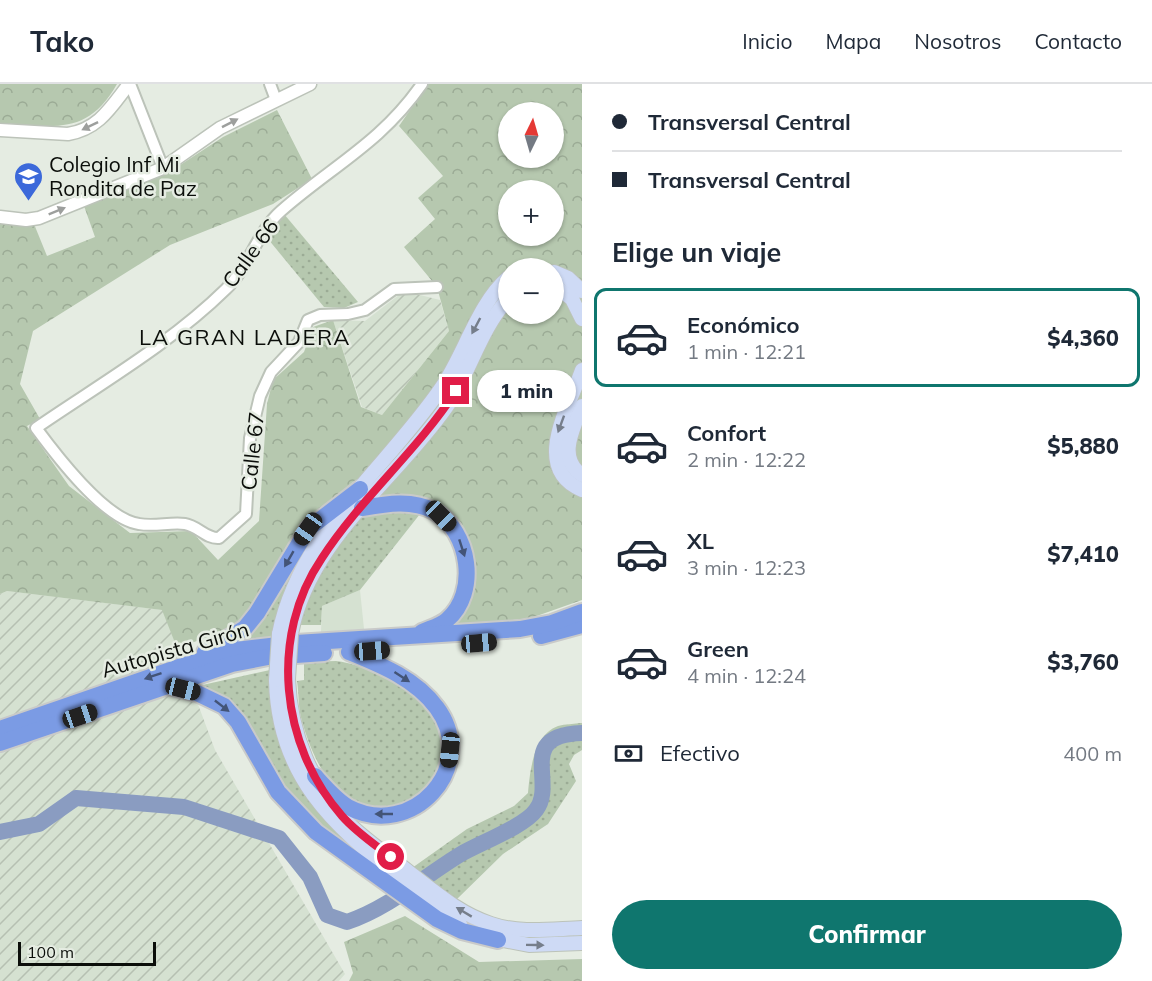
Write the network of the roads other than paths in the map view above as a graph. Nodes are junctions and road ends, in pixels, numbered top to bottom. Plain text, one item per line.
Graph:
1 (129, 84) edge
2 (270, 84) edge
3 (310, 84) edge
4 (422, 84) edge
5 (276, 100) junction
6 (0, 130) edge
7 (163, 168) junction
8 (0, 217) edge
9 (564, 276) edge
10 (437, 287) dead end
11 (498, 289) edge
12 (582, 291) edge
13 (564, 293) edge
14 (498, 313) edge
15 (582, 320) edge
16 (582, 370) edge
17 (582, 406) edge
18 (582, 475) edge
19 (360, 489) junction
20 (582, 490) edge
21 (362, 508) junction
22 (213, 538) joint
23 (582, 612) edge
24 (582, 625) edge
25 (285, 634) junction
26 (395, 638) junction
27 (349, 652) junction
28 (179, 667) junction
29 (282, 680) junction
30 (168, 686) junction
31 (0, 729) edge
32 (0, 743) edge
33 (315, 776) junction
34 (399, 878) junction
35 (426, 899) junction
36 (582, 928) edge
37 (498, 940) joint
38 (582, 943) edge

1 -> 6 street
1 - 7 street
2 - 5 street
3 - 5 street
4 - 22 street, Calle 66
7 -> 5 street
8 -> 7 street
9 - 12 main road
10 - 22 street, Calle 67
11 -> 19 main road
13 - 15 main road
14 - 21 main road
16 -> 20 main road
17 - 18 main road
19 - 25 main road
19 -> 28 highway
21 - 25 main road
21 -> 26 highway
23 - 26 highway, Autopista Girón
24 - 27 highway, Autopista Girón
25 - 29 main road, bridge
26 - 28 highway, Autopista Girón
27 - 30 highway, Autopista Girón
27 -> 33 highway
28 -> 31 highway, Autopista Girón
29 - 33 main road
29 - 34 main road
30 - 32 highway, Autopista Girón
30 -> 34 highway
33 - 34 main road
34 - 35 highway
36 -> 35 main road
35 - 37 highway
37 -> 38 main road

